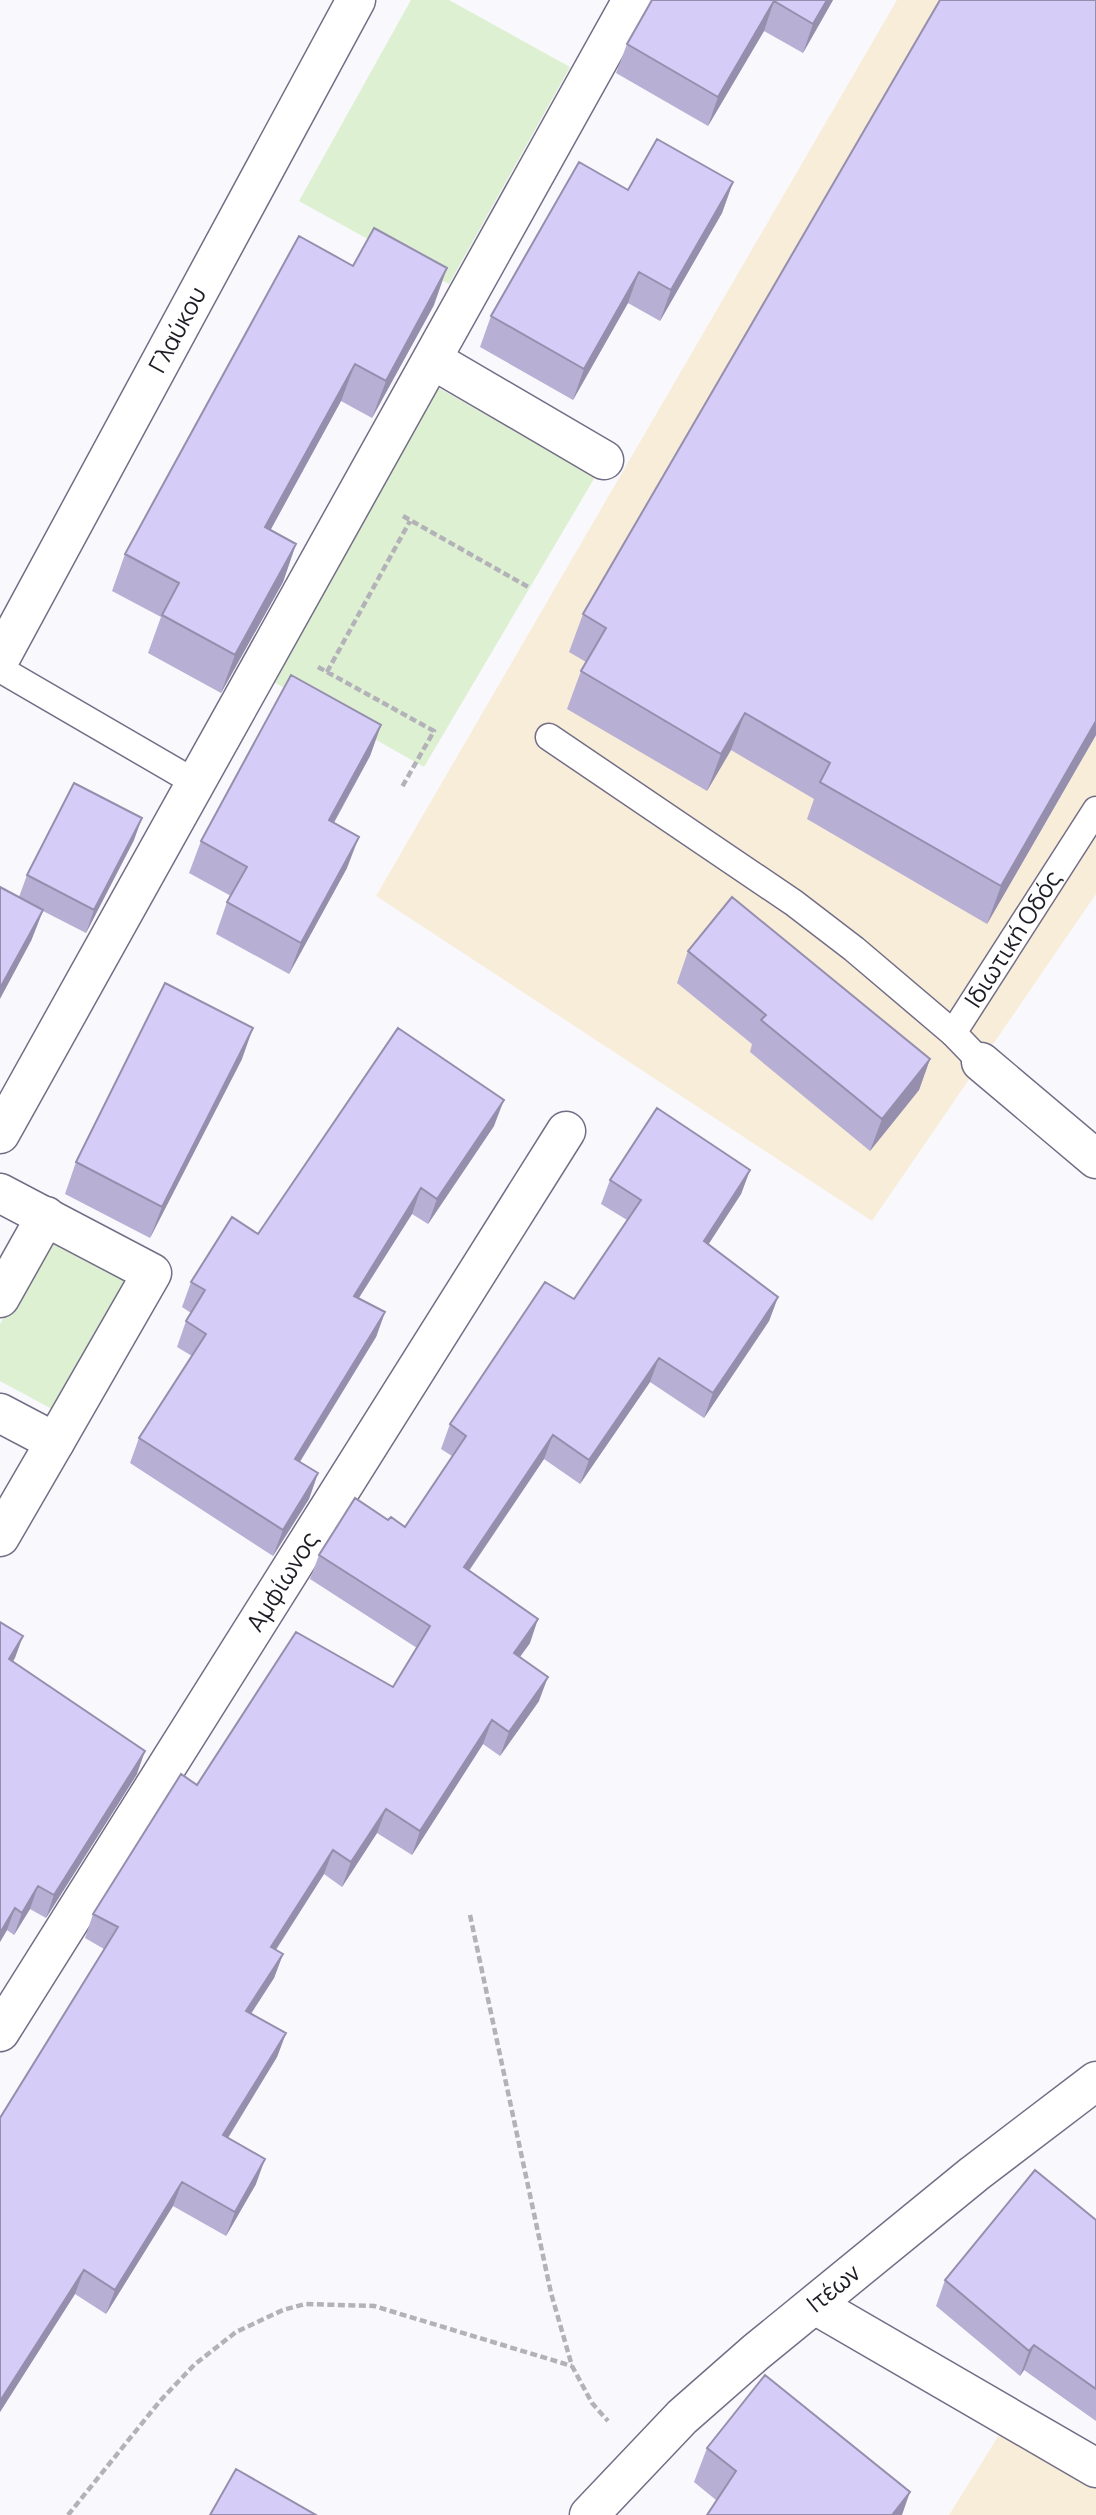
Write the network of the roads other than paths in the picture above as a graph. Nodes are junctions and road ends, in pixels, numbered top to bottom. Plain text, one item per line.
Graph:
1 (356, 0) edge
2 (632, 0) edge
3 (433, 360) junction
4 (604, 460) dead end
5 (0, 659) edge
6 (0, 669) edge
7 (549, 737) dead end
8 (197, 783) junction
9 (1096, 810) edge
10 (953, 1034) junction
11 (981, 1062) joint
12 (566, 1131) dead end
13 (0, 1134) edge
14 (1096, 1159) edge
15 (0, 1192) edge
16 (46, 1216) junction
17 (0, 1298) edge
18 (0, 1413) edge
19 (55, 1442) junction
20 (0, 1537) edge
21 (0, 2032) edge
22 (1096, 2081) edge
23 (815, 2305) junction
24 (1096, 2468) edge
25 (589, 2515) edge

1 - 5 street, Γλαύκου
2 - 3 street
3 - 4 street
3 - 8 street
6 - 8 lane
7 - 10 lane
8 - 13 street
9 - 10 lane, Ιδιωτική Οδός
10 - 11 lane, Ιδιωτική Οδός
11 - 14 street
12 - 21 street, Αμφίωνος
15 - 16 street
16 - 17 street
16 - 19 street
18 - 19 street
19 - 20 street
22 - 23 street, Ιτέων
23 - 24 street
23 - 25 street, Ιτέων

